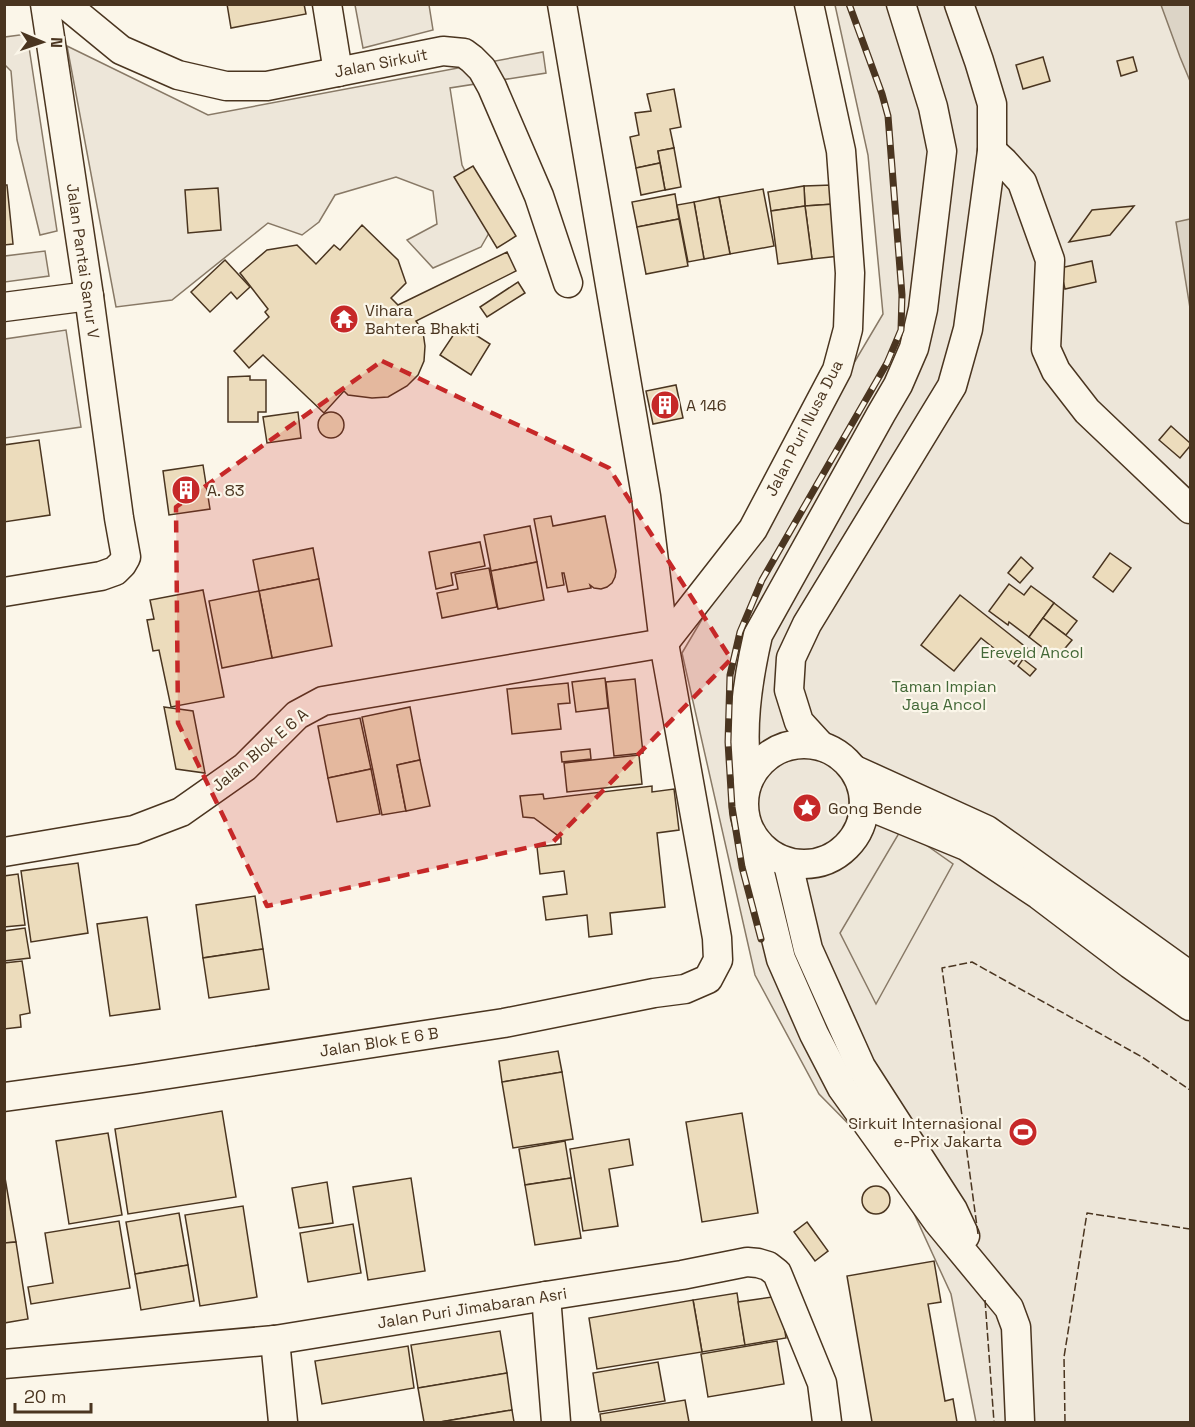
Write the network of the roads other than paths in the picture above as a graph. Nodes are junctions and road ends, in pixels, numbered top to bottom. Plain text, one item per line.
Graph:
1 (45, 4) edge
2 (65, 4) edge
3 (327, 4) edge
4 (562, 4) edge
5 (809, 4) edge
6 (902, 4) edge
7 (959, 4) edge
8 (338, 72) junction
9 (992, 151) junction
10 (568, 283) dead end
11 (89, 296) junction
12 (4, 307) edge
13 (1191, 509) edge
14 (4, 592) edge
15 (664, 643) junction
16 (820, 745) junction
17 (855, 770) junction
18 (748, 781) junction
19 (864, 804) junction
20 (751, 836) junction
21 (4, 852) edge
22 (788, 864) junction
23 (1191, 976) edge
24 (1191, 1006) edge
25 (4, 1097) edge
26 (984, 1279) junction
27 (546, 1296) junction
28 (274, 1340) junction
29 (4, 1364) edge
30 (283, 1422) edge
31 (556, 1422) edge
32 (827, 1422) edge
33 (1020, 1422) edge

1 - 11 street, Jalan Pantai Sanur V
2 - 8 street, Jalan Sirkuit
3 - 8 street
4 - 15 street
5 - 15 street, Jalan Puri Nusa Dua
6 - 18 street
7 - 9 street
8 - 10 street, Jalan Sirkuit
9 - 13 street
9 - 16 street
11 - 12 street
11 - 14 street, Jalan Pantai Sanur V
15 - 21 street, Jalan Blok E 6 A
15 - 25 street, Jalan Blok E 6 B
16 - 17 street
16 - 18 street
17 - 19 street
17 - 23 street
18 - 20 street
19 - 22 street
19 - 24 street
20 - 22 street
20 - 26 street
22 - 26 street
26 - 33 street
27 - 28 street, Jalan Puri Jimabaran Asri
27 - 31 street
27 - 32 street, Jalan Puri Jimabaran Asri
28 - 29 street, Jalan Puri Jimabaran Asri
28 - 30 street

